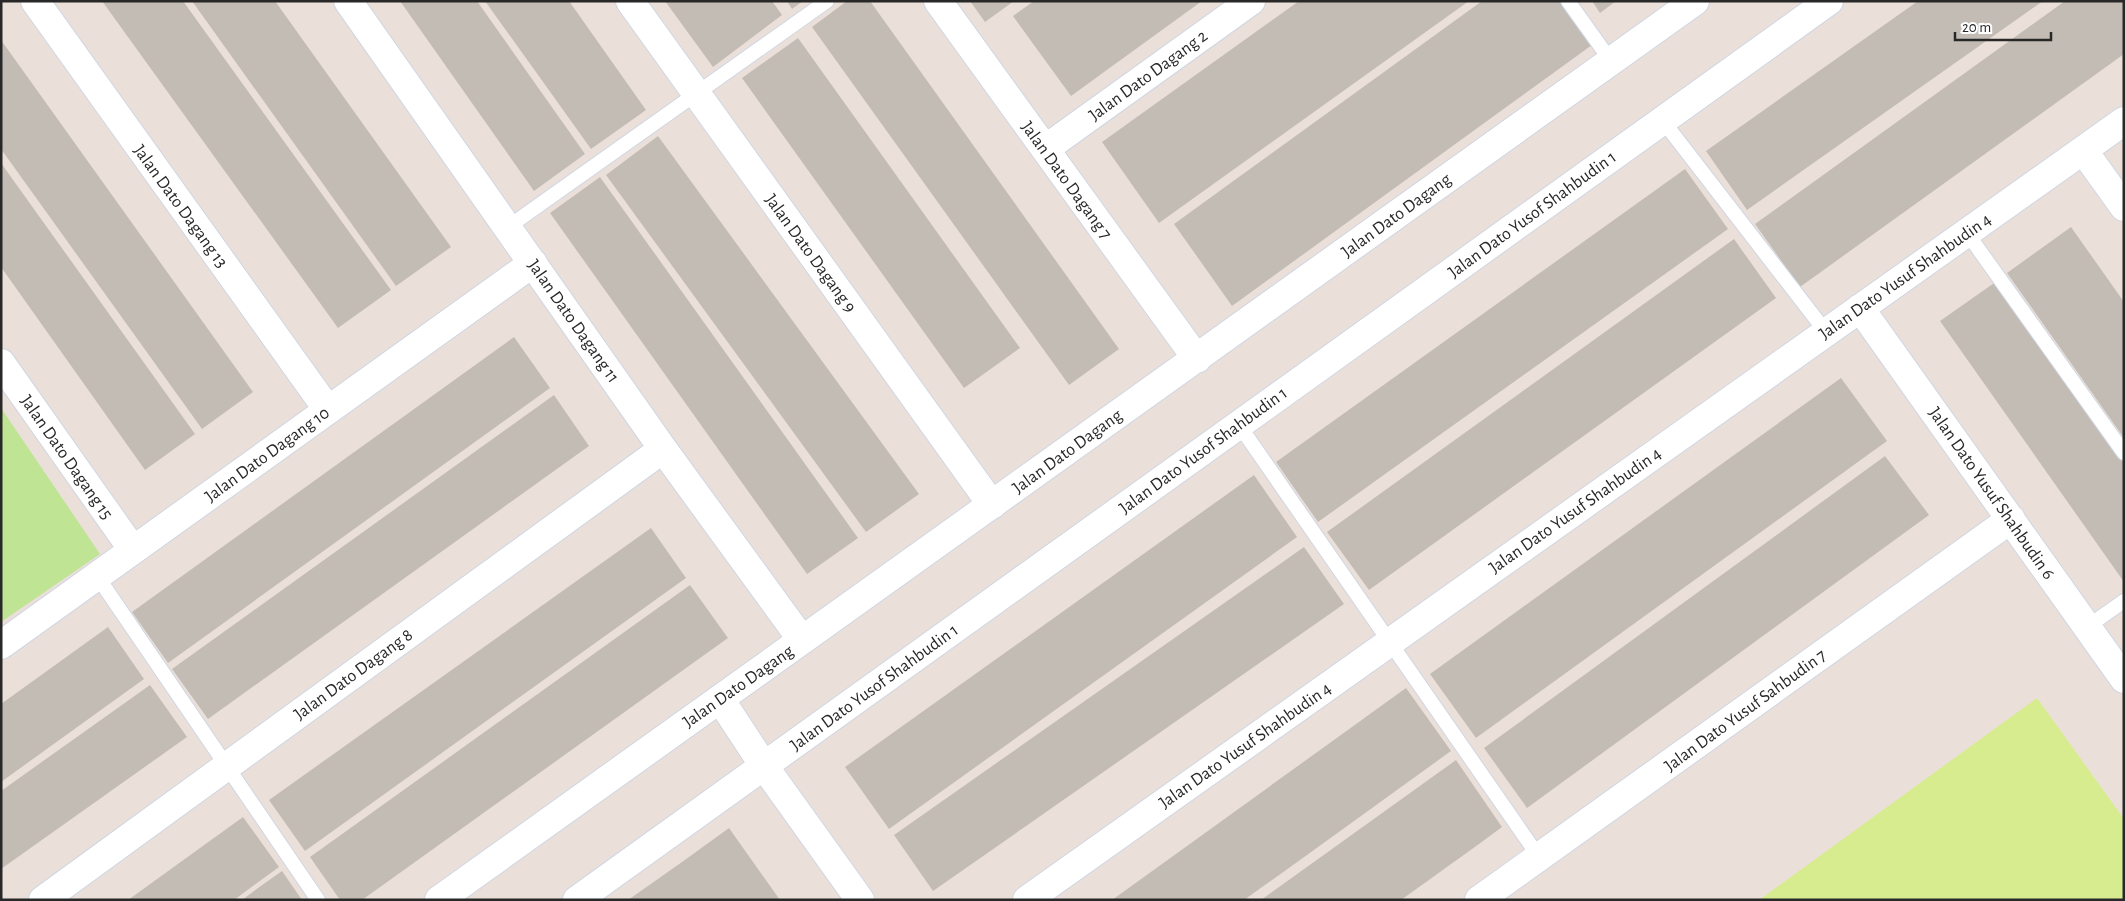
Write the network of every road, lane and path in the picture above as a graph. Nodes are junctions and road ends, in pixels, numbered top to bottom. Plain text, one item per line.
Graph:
1 (34, 1) edge
2 (348, 1) edge
3 (630, 1) edge
4 (827, 1) edge
5 (938, 1) edge
6 (1250, 1) edge
7 (1568, 1) edge
8 (1695, 1) edge
9 (1829, 1) edge
10 (1611, 61) junction
11 (697, 94) junction
12 (1663, 121) junction
13 (2124, 121) edge
14 (1044, 149) junction
15 (2083, 150) junction
16 (2124, 207) edge
17 (508, 227) junction
18 (1967, 232) junction
19 (533, 263) junction
20 (1860, 308) junction
21 (1826, 332) junction
22 (1197, 358) junction
23 (1, 363) edge
24 (328, 410) junction
25 (1239, 425) junction
26 (663, 449) junction
27 (2124, 453) edge
28 (992, 506) junction
29 (2011, 519) junction
30 (133, 550) junction
31 (97, 576) junction
32 (2124, 601) edge
33 (2087, 627) junction
34 (802, 640) junction
35 (1390, 642) junction
36 (1, 645) edge
37 (2124, 679) edge
38 (720, 699) junction
39 (227, 766) junction
40 (764, 766) junction
41 (1539, 857) junction
42 (44, 900) edge
43 (318, 900) edge
44 (439, 900) edge
45 (577, 900) edge
46 (860, 900) edge
47 (1026, 900) edge
48 (1479, 900) edge

1 - 24 street, Jalan Dato Dagang 13
2 - 17 street, Jalan Dato Dagang 11
3 - 11 street, Jalan Dato Dagang 9
4 - 11 lane
5 - 14 street, Jalan Dato Dagang 7
6 - 14 street, Jalan Dato Dagang 2
7 - 10 lane
8 - 10 street, Jalan Dato Dagang
9 - 12 street, Jalan Dato Yusof Shahbudin 1
10 - 22 street, Jalan Dato Dagang
11 - 17 lane
11 - 28 street, Jalan Dato Dagang 9
12 - 21 lane
12 - 25 street, Jalan Dato Yusof Shahbudin 1
13 - 15 street, Jalan Dato Yusuf Shahbudin 4
14 - 22 street, Jalan Dato Dagang 7
15 - 16 street
15 - 18 street, Jalan Dato Yusuf Shahbudin 4
17 - 19 street, Jalan Dato Dagang 11
18 - 20 street, Jalan Dato Yusuf Shahbudin 4
18 - 27 lane
19 - 24 street, Jalan Dato Dagang 10
19 - 26 street, Jalan Dato Dagang 11
20 - 21 street, Jalan Dato Yusuf Shahbudin 4
20 - 29 street, Jalan Dato Yusuf Shahbudin 6
21 - 35 street, Jalan Dato Yusuf Shahbudin 4
22 - 28 street, Jalan Dato Dagang
23 - 30 street, Jalan Dato Dagang 15
24 - 30 street, Jalan Dato Dagang 10
25 - 35 lane
25 - 40 street, Jalan Dato Yusof Shahbudin 1
26 - 34 street, Jalan Dato Dagang 11
26 - 39 street, Jalan Dato Dagang 8
28 - 34 street, Jalan Dato Dagang
29 - 33 street, Jalan Dato Yusuf Shahbudin 6
29 - 41 street, Jalan Dato Yusuf Sahbudin 7
30 - 31 street, Jalan Dato Dagang 10
31 - 36 street, Jalan Dato Dagang 10
31 - 39 lane
32 - 33 lane
33 - 37 street, Jalan Dato Yusuf Shahbudin 6
34 - 38 street, Jalan Dato Dagang
35 - 41 lane
35 - 47 street, Jalan Dato Yusuf Shahbudin 4
38 - 40 street
38 - 44 street, Jalan Dato Dagang
39 - 42 street, Jalan Dato Dagang 8
39 - 43 lane
40 - 45 street, Jalan Dato Yusof Shahbudin 1
40 - 46 street
41 - 48 street, Jalan Dato Yusuf Sahbudin 7

